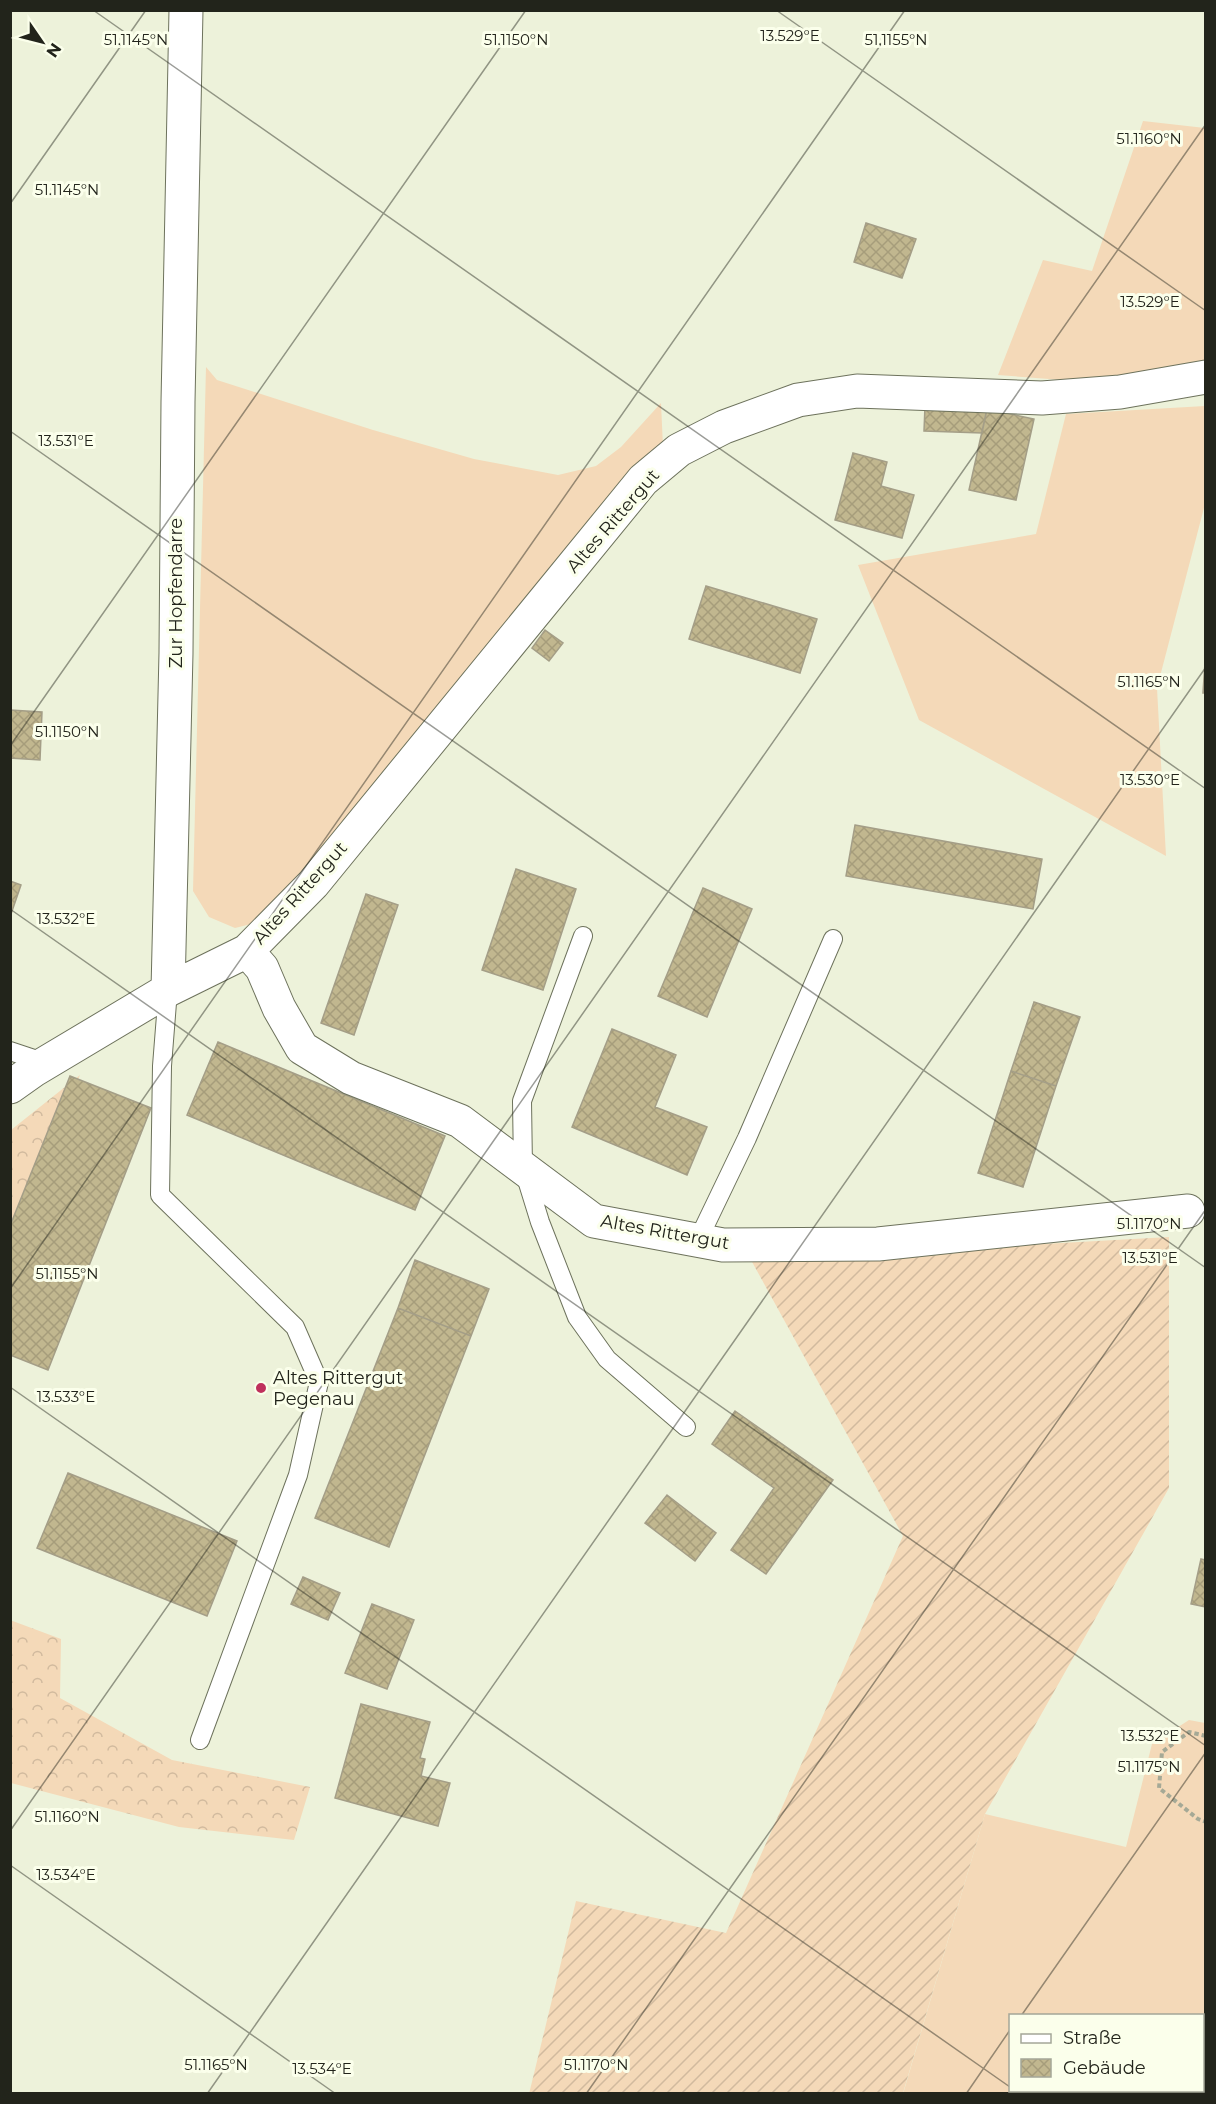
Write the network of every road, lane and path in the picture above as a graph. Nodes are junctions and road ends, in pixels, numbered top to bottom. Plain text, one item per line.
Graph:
1 (186, 10) edge
2 (1206, 377) edge
3 (583, 936) dead end
4 (833, 939) dead end
5 (247, 951) junction
6 (168, 990) junction
7 (10, 1051) edge
8 (46, 1063) junction
9 (10, 1087) edge
10 (523, 1167) junction
11 (1188, 1211) dead end
12 (698, 1240) junction
13 (686, 1427) dead end
14 (1206, 1736) edge
15 (200, 1740) dead end
16 (1206, 1822) edge

1 - 6 street, Zur Hopfendarre
2 - 5 street, Altes Rittergut
3 - 10 lane
4 - 12 lane
5 - 6 street, Altes Rittergut
5 - 10 street, Altes Rittergut
6 - 8 street
6 - 15 lane
7 - 8 lane
8 - 9 street
10 - 12 street, Altes Rittergut
10 - 13 lane
11 - 12 street, Altes Rittergut
14 - 16 path

